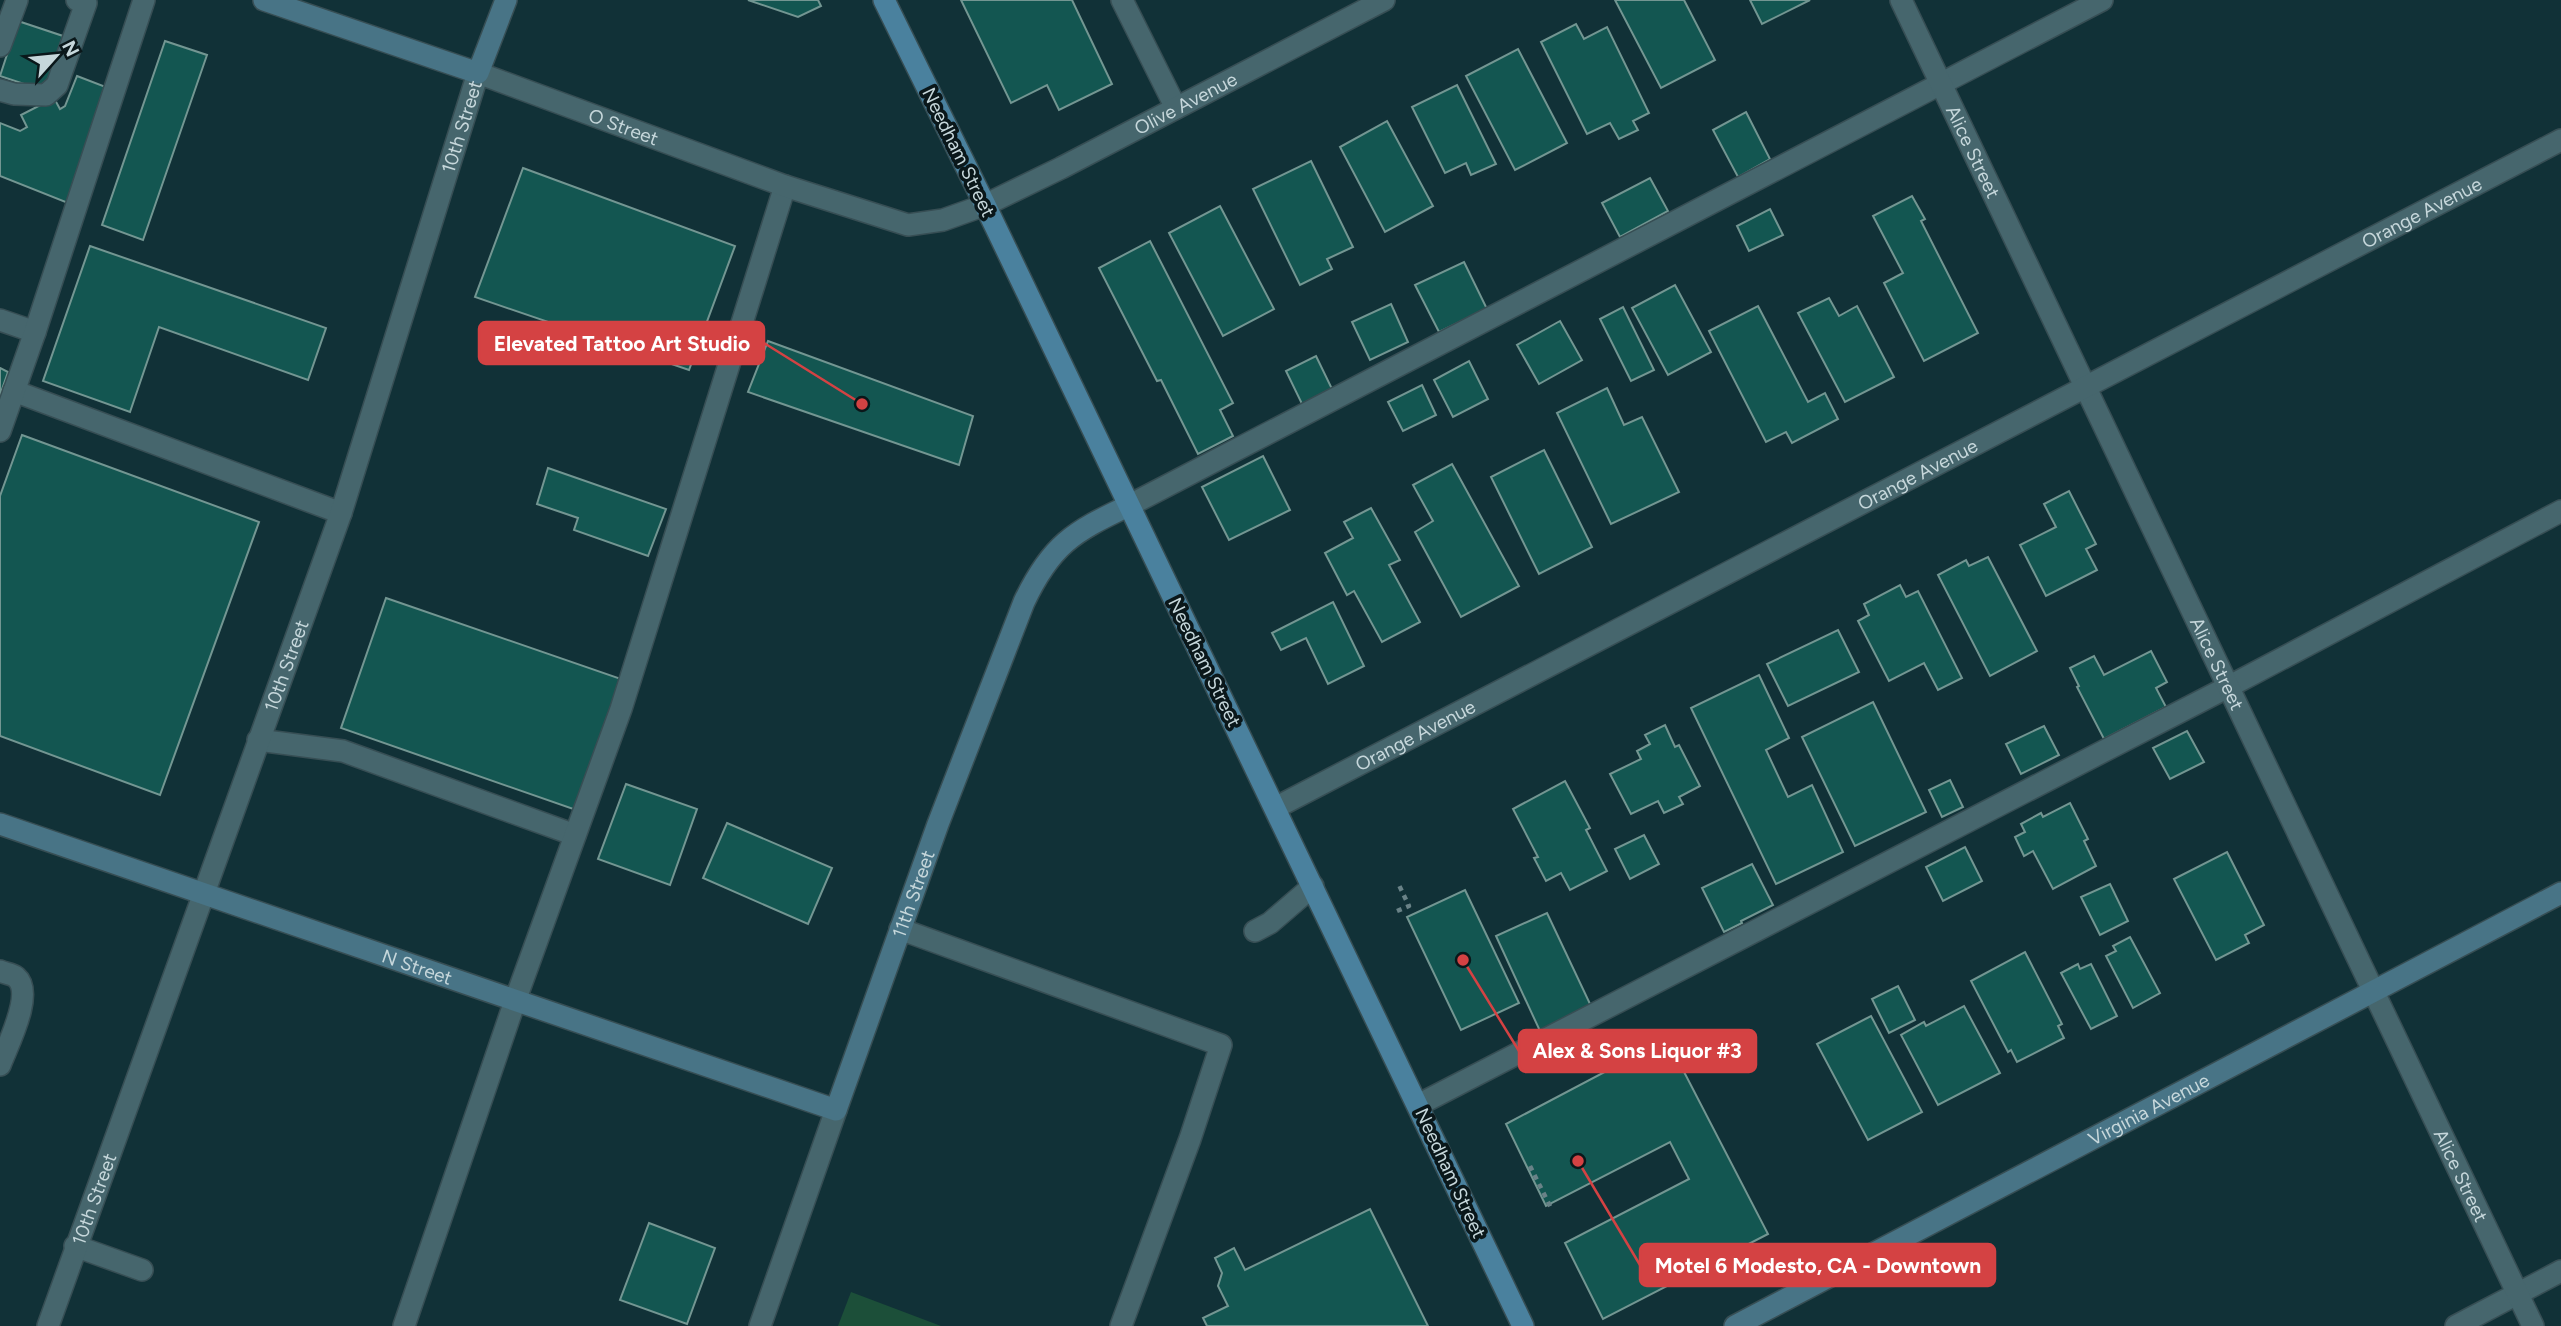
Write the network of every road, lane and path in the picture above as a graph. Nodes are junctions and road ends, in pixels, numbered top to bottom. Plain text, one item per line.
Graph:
1 (17, 0) edge
2 (77, 0) edge
3 (144, 0) edge
4 (264, 0) edge
5 (506, 0) edge
6 (884, 0) edge
7 (1122, 0) edge
8 (1384, 0) edge
9 (1901, 0) edge
10 (2102, 0) edge
11 (0, 46) edge
12 (478, 73) junction
13 (1941, 83) junction
14 (0, 90) edge
15 (1176, 108) junction
16 (2561, 140) edge
17 (785, 186) junction
18 (985, 205) junction
19 (0, 320) edge
20 (35, 332) junction
21 (2086, 387) junction
22 (15, 391) junction
23 (0, 431) edge
24 (1128, 506) junction
25 (2561, 511) edge
26 (341, 513) junction
27 (2228, 687) junction
28 (258, 740) junction
29 (1275, 808) junction
30 (0, 824) edge
31 (575, 835) junction
32 (1398, 883) dead end
33 (1313, 886) junction
34 (203, 892) junction
35 (2561, 893) edge
36 (1397, 911) dead end
37 (900, 929) junction
38 (1255, 931) dead end
39 (0, 971) edge
40 (2374, 991) junction
41 (514, 1001) junction
42 (0, 1065) edge
43 (1418, 1105) junction
44 (836, 1110) junction
45 (1530, 1166) dead end
46 (1551, 1208) dead end
47 (75, 1246) junction
48 (142, 1270) dead end
49 (2561, 1271) edge
50 (2518, 1294) junction
51 (48, 1326) edge
52 (404, 1326) edge
53 (760, 1326) edge
54 (1121, 1326) edge
55 (1523, 1326) edge
56 (1735, 1326) edge
57 (2456, 1326) edge
58 (2533, 1326) edge

1 - 11 street
2 - 14 street
3 - 20 street
4 - 12 street, O Street
5 - 12 street, 10th Street
6 - 18 main road, Needham Street
7 - 15 street
8 - 15 street, Olive Avenue
9 - 13 street, Alice Street
10 - 13 street
12 - 17 street, O Street
12 - 26 street, 10th Street
13 - 21 street, Alice Street
13 - 24 street
15 - 18 street, Olive Avenue
16 - 21 street, Orange Avenue
17 - 18 street, O Street
17 - 31 street
18 - 24 main road, Needham Street
19 - 20 street
20 - 22 street
21 - 27 street, Alice Street
21 - 29 street, Orange Avenue
22 - 23 street
22 - 26 street
24 - 29 main road, Needham Street
24 - 37 street, 11th Street
25 - 27 street
26 - 28 street, 10th Street
27 - 40 street, Alice Street
27 - 43 street
28 - 31 street
28 - 34 street, 10th Street
29 - 33 main road, Needham Street
30 - 34 street, N Street
31 - 41 street
32 - 36 path
33 - 38 street
33 - 43 main road, Needham Street
34 - 41 street, N Street
34 - 47 street, 10th Street
35 - 40 street, Virginia Avenue
37 - 44 street, 11th Street
37 - 54 street
39 - 42 street
40 - 50 street, Alice Street
40 - 56 street, Virginia Avenue
41 - 44 street, N Street
41 - 52 street
43 - 55 main road, Needham Street
44 - 53 street, 11th Street
45 - 46 path
47 - 48 street
47 - 51 street, 10th Street
49 - 50 street
50 - 57 street
50 - 58 street, Alice Street

